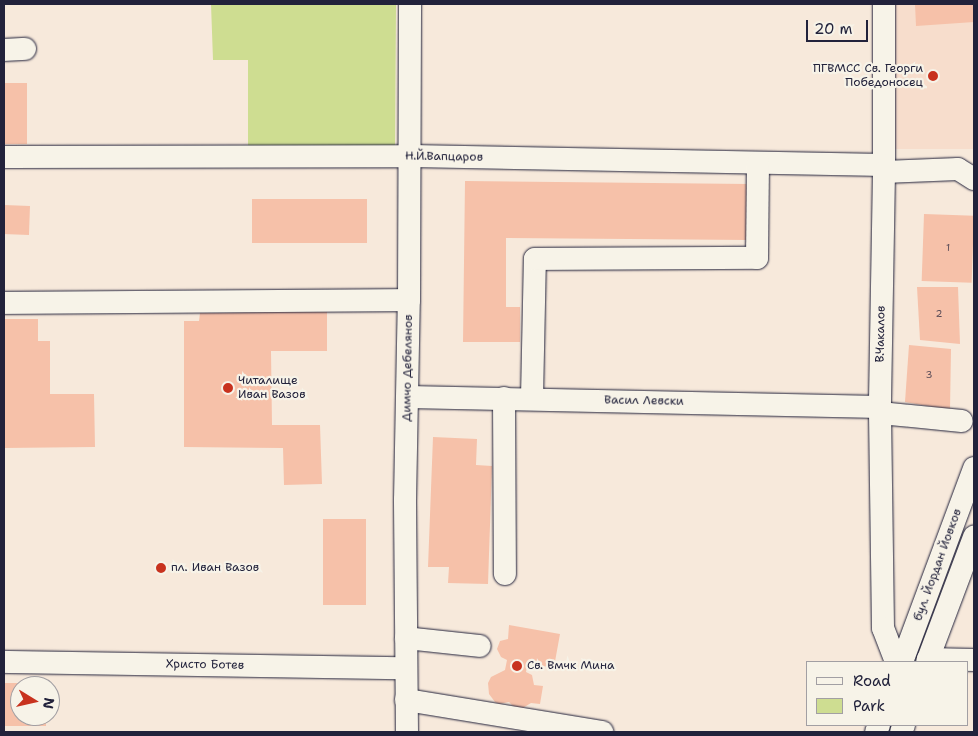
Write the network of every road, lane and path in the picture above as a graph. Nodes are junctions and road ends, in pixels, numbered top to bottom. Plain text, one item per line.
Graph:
1 (410, 4) edge
2 (884, 4) edge
3 (411, 156) junction
4 (4, 157) edge
5 (758, 164) junction
6 (884, 168) junction
7 (969, 172) edge
8 (409, 300) junction
9 (4, 303) edge
10 (408, 397) junction
11 (504, 398) junction
12 (532, 398) junction
13 (880, 410) junction
14 (962, 421) dead end
15 (974, 468) edge
16 (974, 537) edge
17 (505, 574) dead end
18 (406, 638) junction
19 (480, 646) dead end
20 (974, 660) edge
21 (896, 661) edge
22 (902, 661) edge
23 (928, 661) edge
24 (4, 662) edge
25 (406, 668) junction
26 (406, 700) junction
27 (406, 732) edge
28 (602, 732) edge

1 - 3 street, Димчо Дебелянов
2 - 6 street, В.Чакалов
3 - 4 street, Н.Й.Вапцаров
3 - 5 street, Н.Й.Вапцаров
3 - 8 street, Димчо Дебелянов
5 - 6 street, Н.Й.Вапцаров
5 - 12 street
6 - 7 street, Н.Й.Вапцаров
6 - 13 street, В.Чакалов
8 - 9 street
8 - 10 street, Димчо Дебелянов
10 - 11 street, Васил Левски
10 - 18 street, Димчо Дебелянов
11 - 12 street, Васил Левски
11 - 17 street
12 - 13 street, Васил Левски
13 - 14 street, Васил Левски
13 - 21 street, В.Чакалов
15 - 22 street, бул. Йордан Йовков
16 - 23 street, бул. Йордан Йовков
18 - 19 street
18 - 25 street, Димчо Дебелянов
20 - 23 street
24 - 25 street, Христо Ботев
25 - 26 street, Димчо Дебелянов
26 - 27 street, Димчо Дебелянов
26 - 28 street

